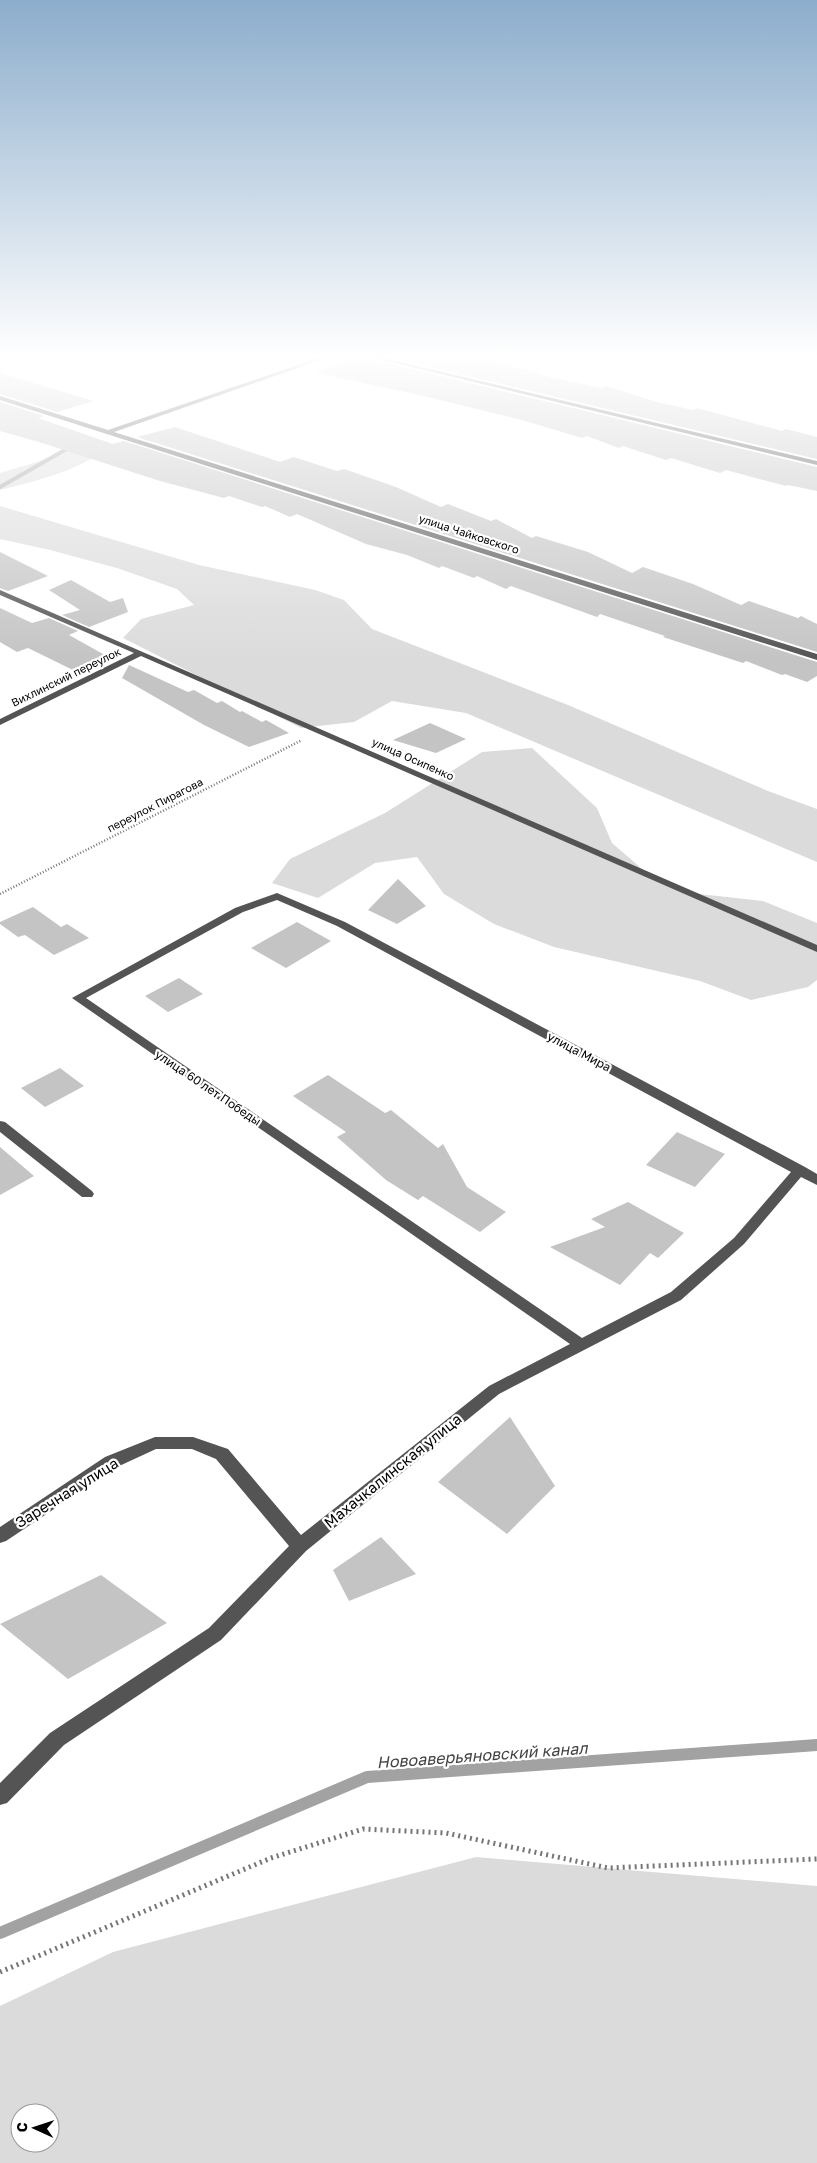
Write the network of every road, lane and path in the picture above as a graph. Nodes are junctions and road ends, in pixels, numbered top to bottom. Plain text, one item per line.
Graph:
1 (191, 458) edge
2 (796, 458) edge
3 (817, 463) edge
4 (0, 592) edge
5 (141, 653) junction
6 (817, 657) edge
7 (0, 722) edge
8 (318, 732) junction
9 (0, 894) edge
10 (341, 924) joint
11 (817, 949) edge
12 (0, 1125) edge
13 (800, 1170) junction
14 (817, 1180) edge
15 (87, 1194) dead end
16 (582, 1345) junction
17 (0, 1536) edge
18 (300, 1546) junction
19 (0, 1796) edge
20 (817, 1859) edge
21 (0, 1972) edge

1 - 6 street, улица Чайковского
2 - 3 street
4 - 5 street, улица Осипенко
5 - 7 street, Вихлинский переулок
5 - 8 street, улица Осипенко
8 - 9 path, переулок Пирагова
8 - 11 street, улица Осипенко
10 - 13 street, улица Мира
10 - 16 street, улица 60 лет Победы
12 - 15 street
13 - 14 street, улица Мира
13 - 16 street, Махачкалинская улица
16 - 18 street, Махачкалинская улица
17 - 18 street, Заречная улица
18 - 19 street, Махачкалинская улица
20 - 21 path

